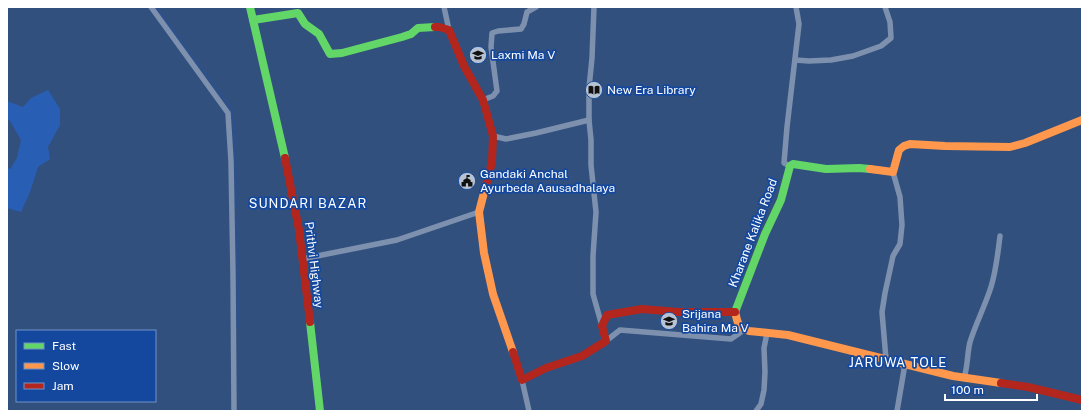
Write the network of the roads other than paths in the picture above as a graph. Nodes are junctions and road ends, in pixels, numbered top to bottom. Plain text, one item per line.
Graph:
1 (151, 7) edge
2 (250, 7) edge
3 (444, 7) edge
4 (536, 7) edge
5 (594, 7) edge
6 (796, 7) edge
7 (885, 7) edge
8 (253, 20) junction
9 (449, 30) junction
10 (795, 60) junction
11 (483, 100) junction
12 (589, 120) junction
13 (1082, 120) edge
14 (493, 136) junction
15 (790, 166) junction
16 (893, 172) junction
17 (479, 212) junction
18 (1000, 236) dead end
19 (302, 259) junction
20 (735, 312) junction
21 (602, 326) junction
22 (744, 330) junction
23 (767, 333) junction
24 (606, 341) junction
25 (886, 359) junction
26 (904, 364) junction
27 (964, 378) junction
28 (522, 380) junction
29 (1082, 400) edge
30 (234, 411) edge
31 (320, 411) edge
32 (529, 411) edge
33 (756, 411) edge
34 (897, 411) edge

1 - 30 street
2 - 8 main road, Prithvi Highway
3 - 9 street
4 - 11 street
5 - 12 street
6 - 10 street
7 - 10 street
8 - 9 main road
8 - 19 main road, Prithvi Highway
9 - 11 main road
10 - 15 street
11 - 14 main road
12 - 14 street
12 - 21 street
13 - 16 main road
14 - 17 main road
15 - 16 main road
15 - 20 main road, Kharane Kalika Road
16 - 25 street
17 - 19 street
17 - 28 main road
18 - 27 street
19 - 31 main road, Prithvi Highway
20 - 21 main road
20 - 22 main road
21 - 24 main road
22 - 23 main road
22 - 24 street
23 - 25 main road
23 - 33 street
24 - 28 main road
25 - 26 main road
26 - 27 main road
26 - 34 street
27 - 29 main road
28 - 32 street

